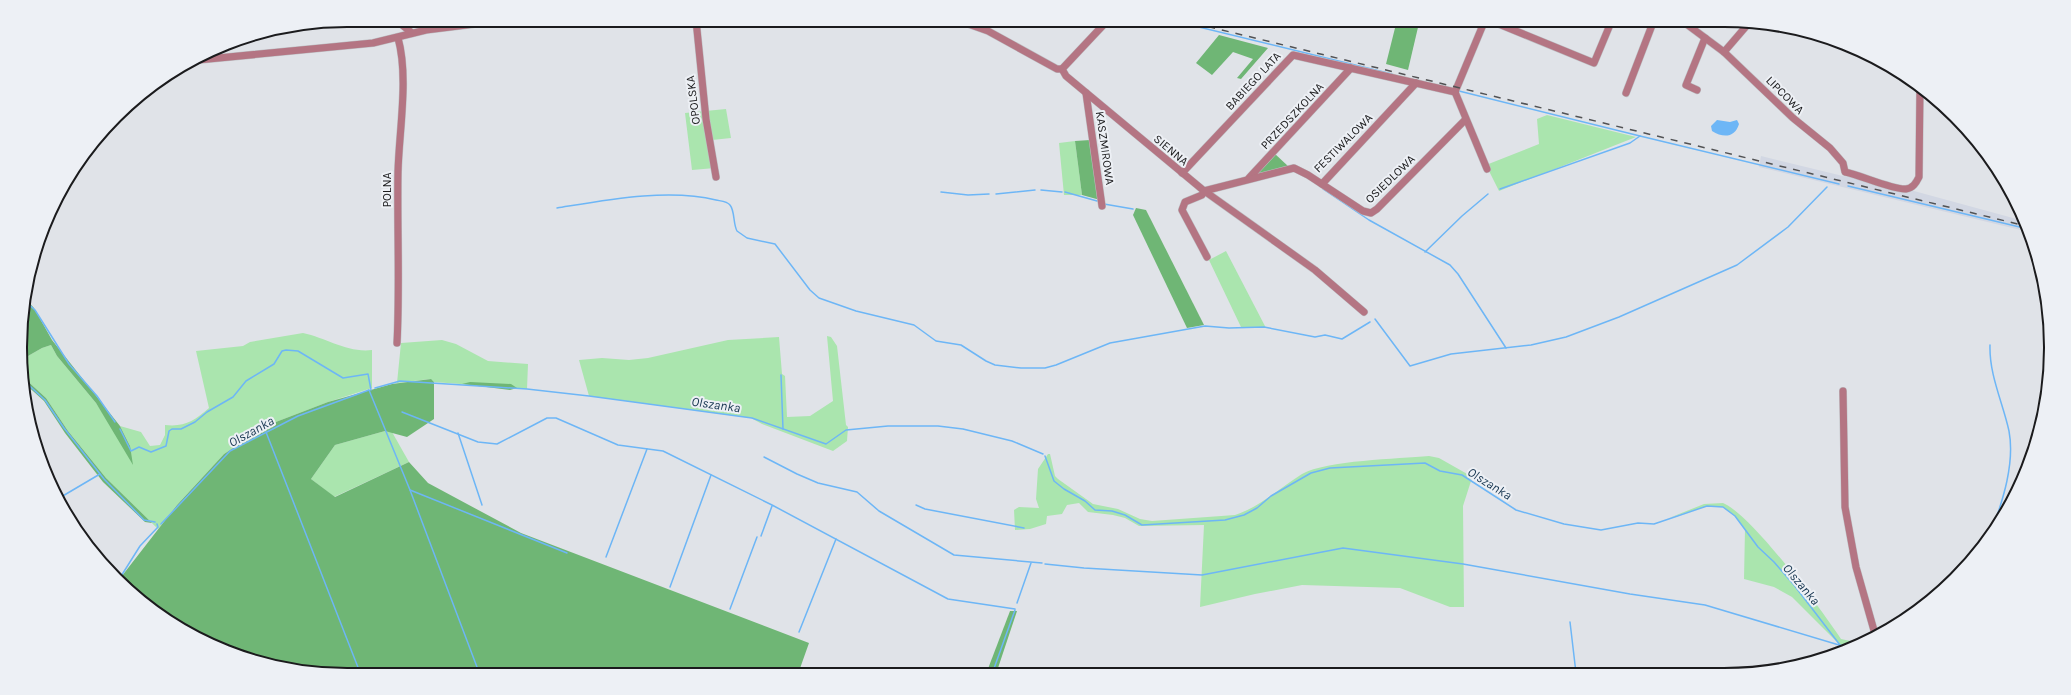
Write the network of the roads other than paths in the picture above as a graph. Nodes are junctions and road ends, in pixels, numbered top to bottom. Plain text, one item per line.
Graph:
1 (405, 27) edge
2 (456, 27) edge
3 (697, 27) edge
4 (977, 27) edge
5 (1101, 27) edge
6 (1482, 27) edge
7 (1505, 27) edge
8 (1609, 27) edge
9 (1651, 27) edge
10 (1692, 27) edge
11 (1745, 28) edge
12 (412, 33) junction
13 (398, 38) junction
14 (1705, 38) junction
15 (1724, 52) junction
16 (208, 59) edge
17 (1351, 68) junction
18 (1062, 69) junction
19 (1416, 83) junction
20 (1697, 90) dead end
21 (1455, 92) junction
22 (1086, 93) junction
23 (1626, 93) dead end
24 (1920, 94) edge
25 (1466, 120) junction
26 (1487, 169) dead end
27 (1182, 173) junction
28 (716, 177) dead end
29 (1248, 179) junction
30 (1322, 184) junction
31 (1204, 191) junction
32 (1102, 206) dead end
33 (1207, 257) dead end
34 (1364, 312) dead end
35 (397, 343) dead end
36 (1844, 391) dead end
37 (1874, 630) edge

1 - 12 street
2 - 12 street
3 - 28 street, OPOLSKA
4 - 18 street, SIENNA
5 - 18 street
6 - 21 street
7 - 8 street
9 - 23 street
10 - 14 street, LIPCOWA
11 - 15 street
12 - 13 street
13 - 16 street
13 - 35 street, POLNA
14 - 15 street, LIPCOWA
14 - 20 street
15 - 24 street, LIPCOWA
17 - 19 street, BABIEGO LATA
17 - 27 street, BABIEGO LATA
17 - 29 street, PRZEDSZKOLNA
18 - 22 street, SIENNA
19 - 21 street, BABIEGO LATA
19 - 30 street, FESTIWALOWA
21 - 25 street
22 - 27 street, SIENNA
22 - 32 street, KASZMIROWA
25 - 26 street
25 - 30 street, OSIEDLOWA
27 - 31 street, SIENNA
29 - 30 street, FESTIWALOWA
29 - 31 street, FESTIWALOWA
31 - 33 street, FESTIWALOWA
31 - 34 street, SIENNA
36 - 37 street

